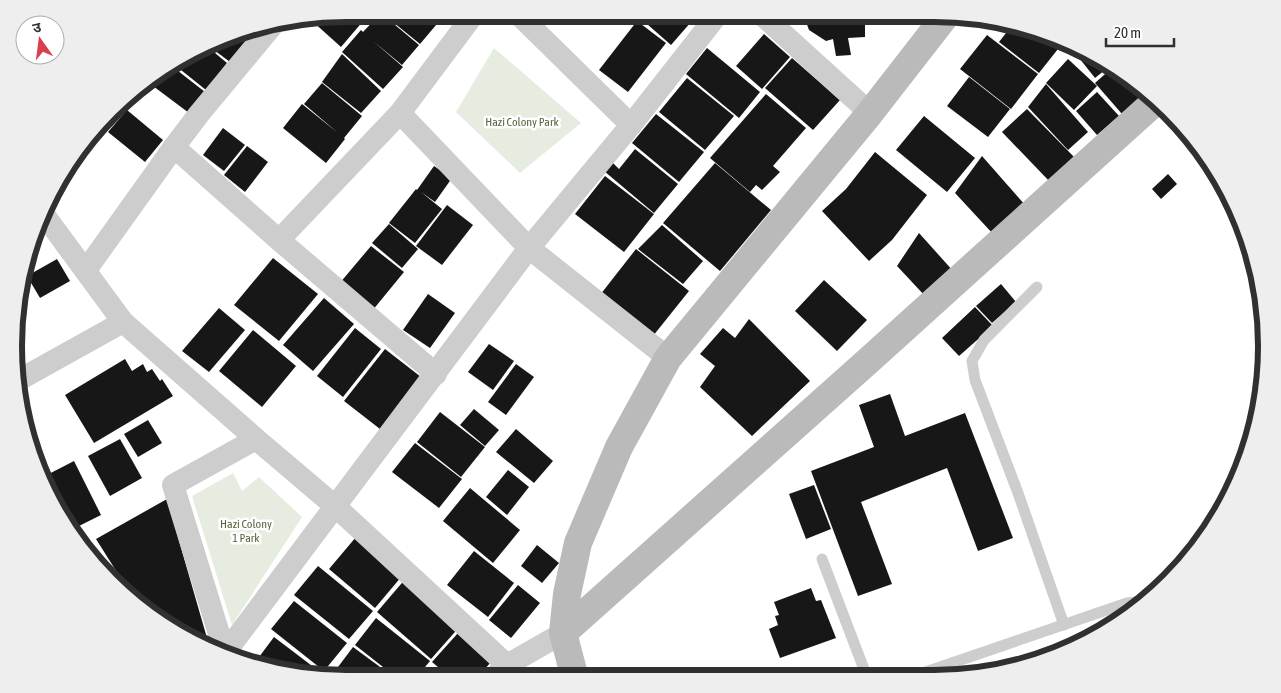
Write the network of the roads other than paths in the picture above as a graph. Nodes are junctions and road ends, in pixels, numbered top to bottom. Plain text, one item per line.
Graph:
1 (468, 22) edge
2 (526, 22) edge
3 (712, 22) edge
4 (770, 22) edge
5 (941, 22) edge
6 (266, 33) edge
7 (1151, 106) edge
8 (400, 113) junction
9 (870, 113) junction
10 (631, 125) junction
11 (174, 147) junction
12 (47, 222) edge
13 (280, 240) junction
14 (529, 248) junction
15 (86, 270) junction
16 (1037, 287) dead end
17 (124, 322) junction
18 (668, 358) junction
19 (436, 374) junction
20 (24, 377) edge
21 (256, 439) junction
22 (336, 507) junction
23 (822, 559) dead end
24 (1134, 602) edge
25 (1064, 625) junction
26 (563, 633) junction
27 (223, 646) edge
28 (229, 648) edge
29 (498, 670) edge
30 (503, 670) edge
31 (573, 670) edge
32 (864, 670) edge
33 (932, 670) edge

1 - 8 street
2 - 10 street
3 - 10 street
4 - 9 street
5 - 9 street
6 - 11 street
7 - 26 street
8 - 13 street
8 - 14 street
9 - 18 street
10 - 14 street
11 - 13 street
11 - 15 street
12 - 15 street
13 - 19 street
14 - 18 street
14 - 19 street
15 - 17 street
16 - 25 lane
17 - 20 street
17 - 21 street
18 - 26 street
19 - 22 street
21 - 22 street
21 - 27 street
22 - 28 street
22 - 29 street
23 - 32 lane
24 - 25 lane
25 - 33 lane
26 - 30 street
26 - 31 street

